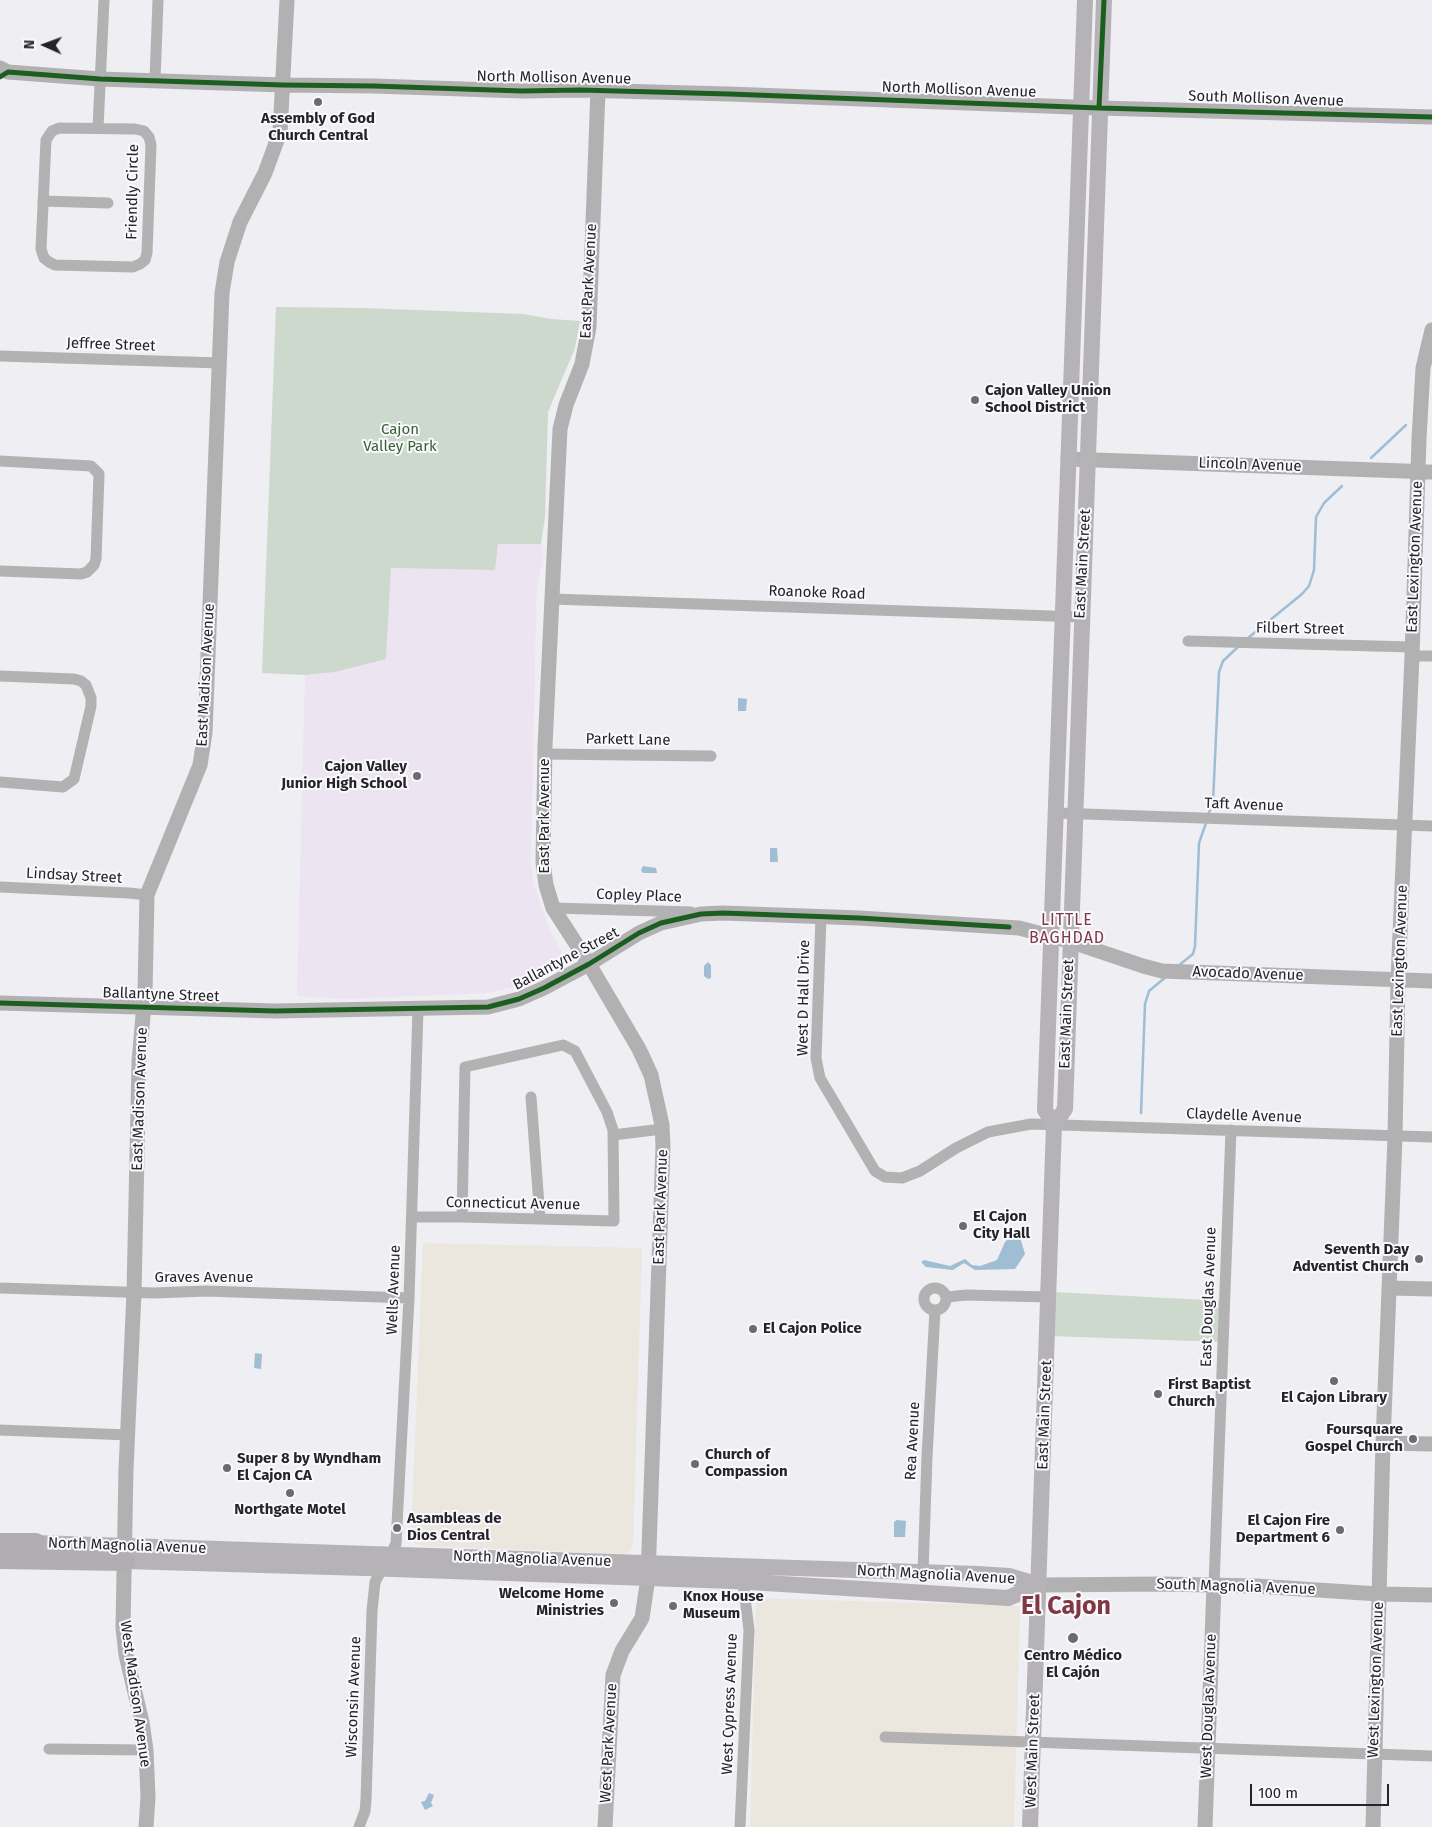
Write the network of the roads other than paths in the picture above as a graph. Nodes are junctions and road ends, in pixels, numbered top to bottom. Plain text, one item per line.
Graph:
1 (104, 0) edge
2 (158, 0) edge
3 (287, 0) edge
4 (1085, 0) edge
5 (1104, 0) edge
6 (3, 72) edge
7 (100, 79) junction
8 (155, 80) junction
9 (283, 85) junction
10 (598, 90) junction
11 (1081, 107) junction
12 (1099, 108) junction
13 (1432, 117) edge
14 (98, 128) junction
15 (43, 201) junction
16 (108, 203) dead end
17 (1432, 330) edge
18 (1073, 345) junction
19 (1092, 346) junction
20 (0, 356) edge
21 (220, 363) junction
22 (1068, 459) junction
23 (1088, 460) junction
24 (0, 461) edge
25 (1425, 471) edge
26 (0, 571) edge
27 (552, 600) junction
28 (1062, 616) junction
29 (1081, 616) junction
30 (1188, 641) dead end
31 (1412, 651) junction
32 (1432, 656) edge
33 (0, 676) edge
34 (545, 754) junction
35 (711, 756) dead end
36 (0, 782) edge
37 (1056, 813) junction
38 (1075, 814) junction
39 (1404, 825) junction
40 (1432, 826) edge
41 (0, 887) edge
42 (147, 896) junction
43 (553, 908) junction
44 (723, 913) junction
45 (821, 917) junction
46 (1050, 936) junction
47 (1070, 941) junction
48 (589, 964) junction
49 (1398, 980) junction
50 (1432, 981) edge
51 (0, 1003) edge
52 (143, 1007) junction
53 (418, 1010) junction
54 (531, 1097) dead end
55 (1054, 1125) junction
56 (662, 1129) junction
57 (1231, 1130) junction
58 (613, 1135) junction
59 (1395, 1137) junction
60 (1432, 1137) edge
61 (412, 1217) junction
62 (462, 1218) junction
63 (540, 1219) junction
64 (0, 1288) edge
65 (1390, 1288) junction
66 (1432, 1289) edge
67 (134, 1293) junction
68 (947, 1297) junction
69 (1048, 1297) junction
70 (409, 1298) junction
71 (935, 1310) junction
72 (0, 1430) edge
73 (129, 1435) junction
74 (1383, 1443) junction
75 (1432, 1444) edge
76 (36, 1543) joint
77 (2, 1545) edge
78 (125, 1554) junction
79 (387, 1561) junction
80 (809, 1569) junction
81 (649, 1571) junction
82 (923, 1572) junction
83 (743, 1582) junction
84 (1039, 1585) junction
85 (1214, 1586) junction
86 (808, 1587) junction
87 (898, 1592) junction
88 (1379, 1594) junction
89 (1432, 1595) edge
90 (885, 1737) dead end
91 (1033, 1742) junction
92 (1208, 1748) junction
93 (49, 1749) dead end
94 (146, 1750) junction
95 (1374, 1753) junction
96 (1432, 1756) edge
97 (146, 1827) edge
98 (359, 1827) edge
99 (605, 1827) edge
100 (740, 1827) edge
101 (1030, 1827) edge
102 (1205, 1827) edge
103 (1373, 1827) edge

1 - 7 street
2 - 8 street
3 - 9 street, East Madison Avenue
4 - 11 main road, East Main Street
5 - 12 main road, East Main Street
6 - 7 street, North Mollison Avenue
7 - 8 street, North Mollison Avenue
7 - 14 street
8 - 9 street, North Mollison Avenue
9 - 10 street, North Mollison Avenue
9 - 21 street, East Madison Avenue
10 - 11 street, North Mollison Avenue
10 - 27 street, East Park Avenue
11 - 12 street, North Mollison Avenue
11 - 18 main road, East Main Street
12 - 13 street, South Mollison Avenue
12 - 19 main road, East Main Street
14 - 15 street, Friendly Circle
14 - 15 street, Friendly Circle
15 - 16 street
17 - 25 street, East Lexington Avenue
18 - 19 main road
18 - 22 main road, East Main Street
19 - 23 main road, East Main Street
20 - 21 street, Jeffree Street
21 - 42 street, East Madison Avenue
22 - 23 street, Lincoln Avenue
22 - 28 main road, East Main Street
23 - 25 street, Lincoln Avenue
23 - 29 main road, East Main Street
24 - 26 street
25 - 31 street, East Lexington Avenue
27 - 28 street, Roanoke Road
27 - 34 street, East Park Avenue
28 - 29 street, Roanoke Road
28 - 37 main road, East Main Street
29 - 38 main road, East Main Street
30 - 31 street, Filbert Street
31 - 32 street, Filbert Street
31 - 39 street, East Lexington Avenue
33 - 36 street
34 - 35 street, Parkett Lane
34 - 43 street, East Park Avenue
37 - 38 street, Taft Avenue
37 - 46 main road, East Main Street
38 - 39 street, Taft Avenue
38 - 47 main road, East Main Street
39 - 40 street, Taft Avenue
39 - 49 street, East Lexington Avenue
41 - 42 street, Lindsay Street
42 - 52 street, East Madison Avenue
43 - 44 street, Copley Place
43 - 48 street, East Park Avenue
44 - 45 street, Ballantyne Street
44 - 48 street, Ballantyne Street
45 - 46 street, Ballantyne Street
45 - 55 street, West D Hall Drive
46 - 47 street, Ballantyne Street
46 - 55 main road, East Main Street
47 - 49 street, Avocado Avenue
47 - 55 main road, East Main Street
48 - 53 street, Ballantyne Street
48 - 56 street, East Park Avenue
49 - 50 street, Avocado Avenue
49 - 59 street, East Lexington Avenue
51 - 52 street, Ballantyne Street
52 - 53 street, Ballantyne Street
52 - 67 street, East Madison Avenue
53 - 61 street, Wells Avenue
54 - 63 street
55 - 57 street, Claydelle Avenue
55 - 69 main road, East Main Street
56 - 58 street
56 - 81 street, East Park Avenue
57 - 59 street, Claydelle Avenue
57 - 85 street, East Douglas Avenue
58 - 62 street
58 - 63 street, Connecticut Avenue
59 - 60 street, Claydelle Avenue
59 - 65 street, East Lexington Avenue
61 - 62 street, Connecticut Avenue
61 - 70 street, Wells Avenue
62 - 63 street, Connecticut Avenue
64 - 67 street, Graves Avenue
65 - 66 street
65 - 74 street, East Lexington Avenue
67 - 70 street, Graves Avenue
67 - 73 street, East Madison Avenue
68 - 69 street
68 - 71 street
68 - 71 street
69 - 84 main road, East Main Street
70 - 79 street, Wells Avenue
71 - 82 street, Rea Avenue
72 - 73 street
73 - 78 street, East Madison Avenue
74 - 75 street
74 - 88 street, East Lexington Avenue
76 - 77 highway, North Magnolia Avenue
76 - 78 main road, North Magnolia Avenue
77 - 78 highway, North Magnolia Avenue
78 - 79 main road, North Magnolia Avenue
78 - 94 street, West Madison Avenue
79 - 81 main road, North Magnolia Avenue
79 - 98 street, Wisconsin Avenue
80 - 81 main road, North Magnolia Avenue
80 - 82 main road, North Magnolia Avenue
80 - 86 main road
81 - 83 main road, North Magnolia Avenue
81 - 99 street, West Park Avenue
82 - 84 main road, North Magnolia Avenue
82 - 87 main road
83 - 86 main road, North Magnolia Avenue
83 - 100 street, West Cypress Avenue
84 - 85 street, South Magnolia Avenue
84 - 87 main road, North Magnolia Avenue
84 - 91 main road, West Main Street
85 - 88 street, South Magnolia Avenue
85 - 92 street, West Douglas Avenue
86 - 87 main road, North Magnolia Avenue
88 - 89 street, South Magnolia Avenue
88 - 95 street, West Lexington Avenue
90 - 91 street
91 - 92 street
91 - 101 main road, West Main Street
92 - 95 street
92 - 102 street, West Douglas Avenue
93 - 94 street
94 - 97 street, West Madison Avenue
95 - 96 street
95 - 103 street, West Lexington Avenue

